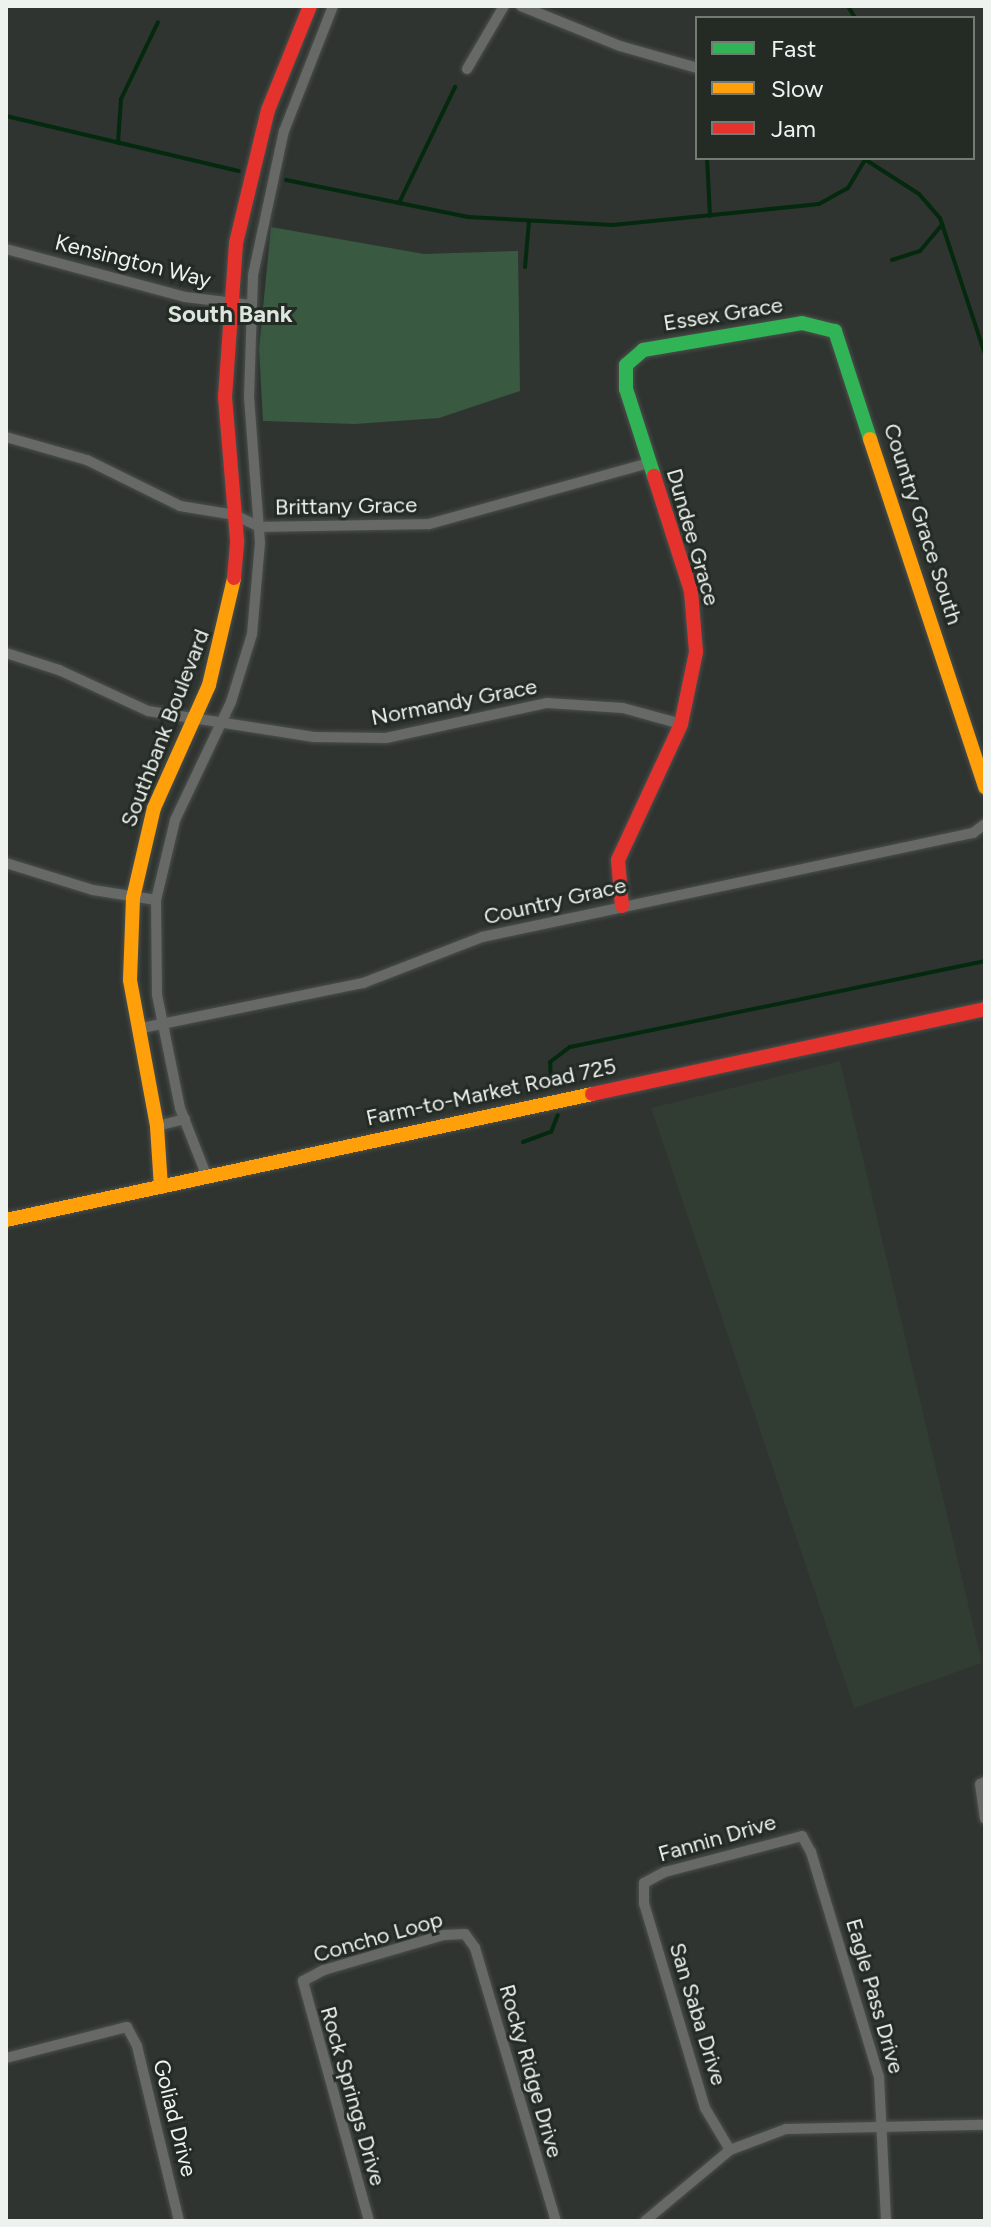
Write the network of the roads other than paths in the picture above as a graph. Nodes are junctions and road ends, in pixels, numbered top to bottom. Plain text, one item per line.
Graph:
1 (310, 6) edge
2 (333, 6) edge
3 (504, 6) edge
4 (521, 6) edge
5 (695, 67) edge
6 (467, 69) dead end
7 (6, 249) edge
8 (229, 303) junction
9 (251, 305) junction
10 (826, 325) joint
11 (629, 359) joint
12 (6, 437) edge
13 (649, 463) junction
14 (235, 515) junction
15 (260, 527) junction
16 (6, 653) edge
17 (223, 720) junction
18 (194, 721) junction
19 (681, 724) junction
20 (985, 787) edge
21 (985, 824) edge
22 (6, 863) edge
23 (133, 898) junction
24 (156, 900) junction
25 (622, 906) junction
26 (985, 1009) edge
27 (163, 1024) junction
28 (137, 1029) junction
29 (185, 1119) junction
30 (157, 1126) junction
31 (207, 1177) junction
32 (161, 1187) junction
33 (6, 1220) edge
34 (982, 1783) edge
35 (985, 1819) edge
36 (802, 1836) joint
37 (644, 1883) joint
38 (465, 1934) joint
39 (303, 1981) joint
40 (6, 2058) edge
41 (985, 2125) edge
42 (885, 2126) junction
43 (730, 2150) junction
44 (886, 2218) edge
45 (179, 2221) edge
46 (369, 2221) edge
47 (556, 2221) edge
48 (645, 2221) edge

1 - 8 street, Southbank Boulevard
2 - 9 street, Southbank Boulevard
3 - 6 street
4 - 5 street
7 - 8 street, Kensington Way
8 - 9 street, Kensington Way
8 - 14 street, Southbank Boulevard
9 - 15 street, Southbank Boulevard
10 - 11 street, Essex Grace
10 - 20 street, Country Grace South
11 - 13 street, Dundee Grace
12 - 14 street, Brittany Grace
13 - 15 street, Brittany Grace
13 - 19 street, Dundee Grace
14 - 15 street, Brittany Grace
14 - 18 street, Southbank Boulevard
15 - 17 street, Southbank Boulevard
16 - 18 street, Normandy Grace
17 - 18 street, Normandy Grace
17 - 19 street, Normandy Grace
17 - 24 street, Southbank Boulevard
18 - 23 street, Southbank Boulevard
19 - 25 street, Dundee Grace
21 - 25 street, Country Grace
22 - 23 street
23 - 24 street
23 - 28 street, Southbank Boulevard
24 - 27 street, Southbank Boulevard
25 - 27 street, Country Grace
26 - 31 street, Farm-to-Market Road 725
27 - 28 street, Country Grace
27 - 29 street, Southbank Boulevard
28 - 30 street, Southbank Boulevard
29 - 30 street
29 - 31 street, Southbank Boulevard
30 - 32 street, Southbank Boulevard
31 - 32 street, Farm-to-Market Road 725
32 - 33 street, Farm-to-Market Road 725
34 - 35 street
36 - 37 street, Fannin Drive
36 - 42 street, Eagle Pass Drive
37 - 43 street, San Saba Drive
38 - 39 street, Concho Loop
38 - 47 street, Rocky Ridge Drive
39 - 46 street, Rock Springs Drive
40 - 45 street, Goliad Drive
41 - 42 street
42 - 43 street
42 - 44 street, Eagle Pass Drive
43 - 48 street

